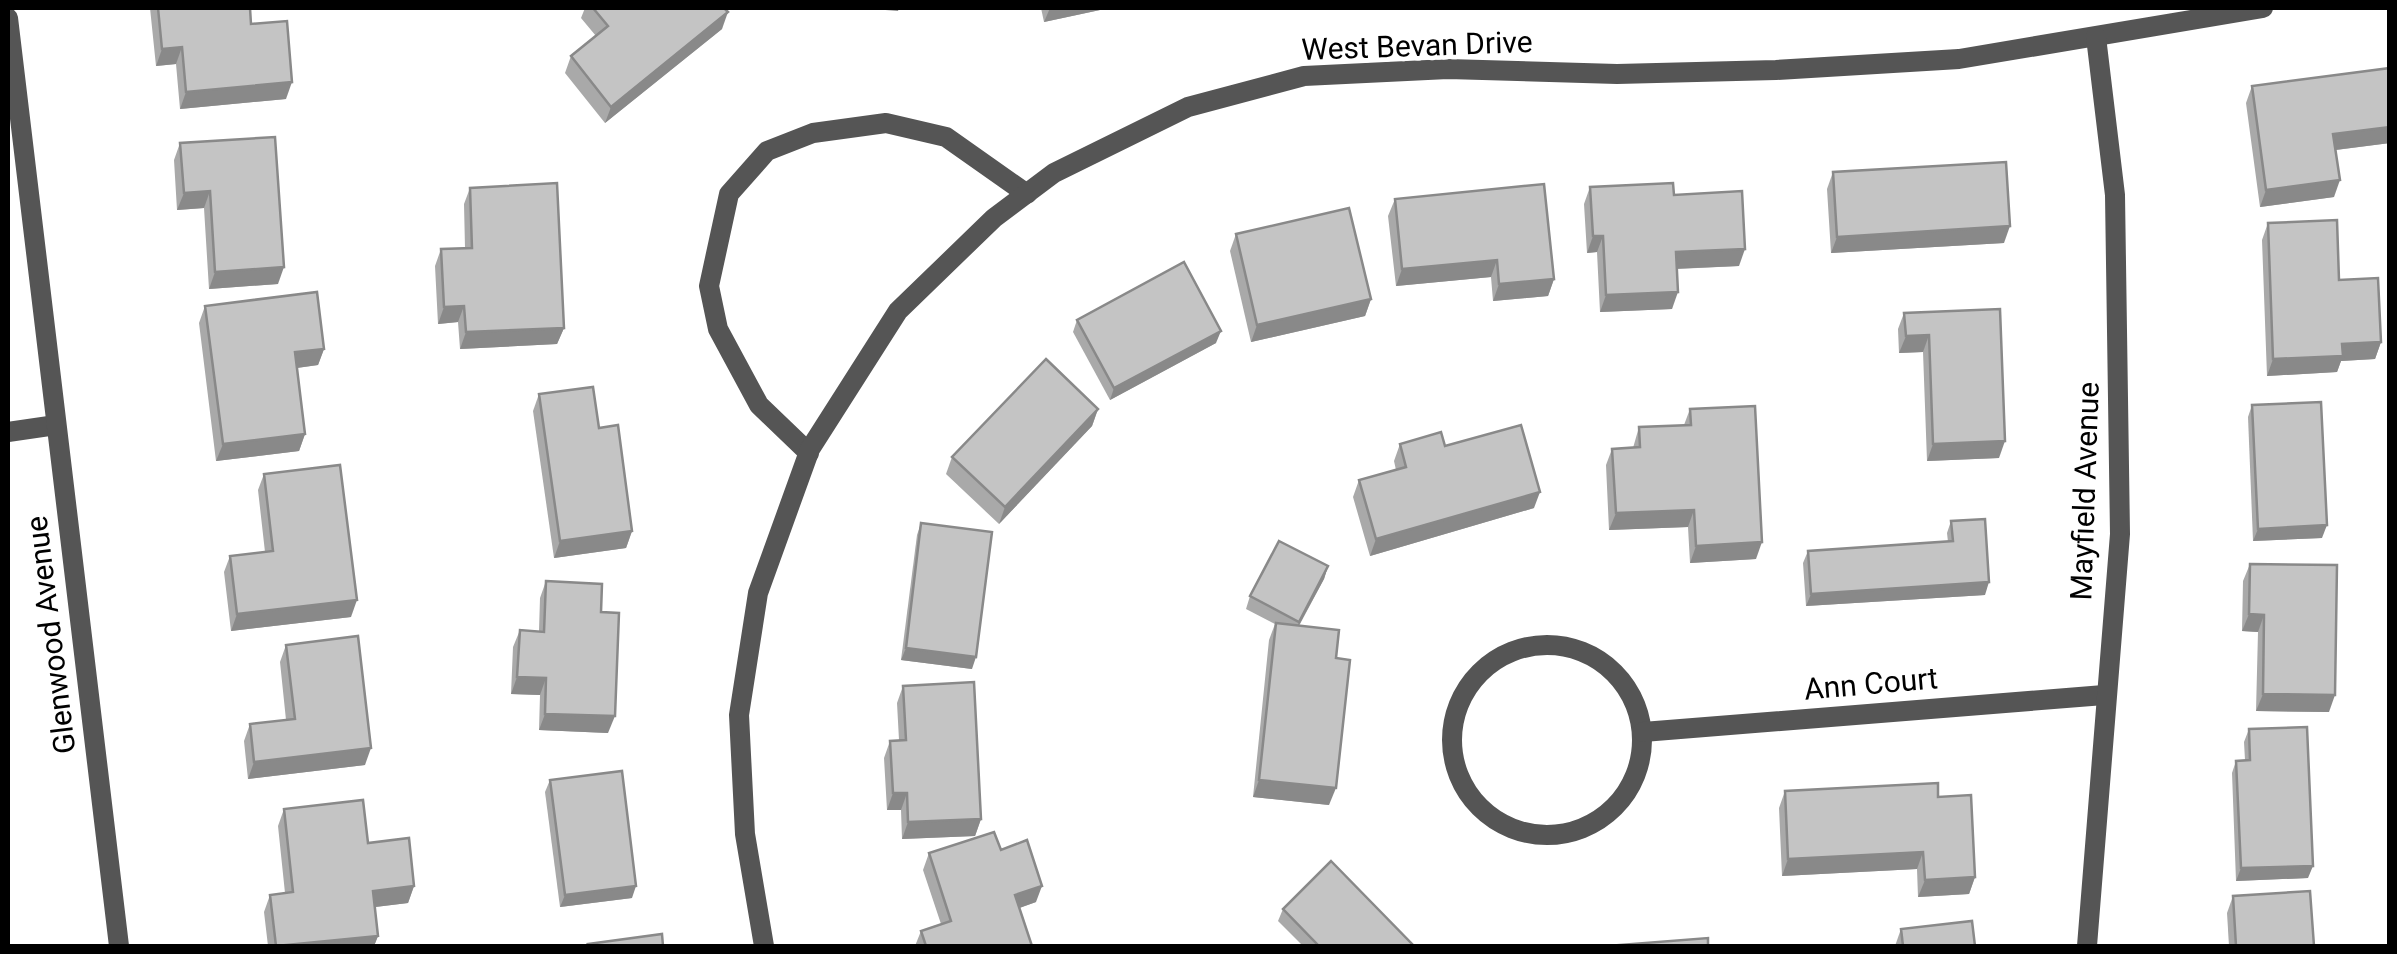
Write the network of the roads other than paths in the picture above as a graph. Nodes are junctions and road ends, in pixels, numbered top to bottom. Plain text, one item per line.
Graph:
1 (2264, 8) edge
2 (8, 18) edge
3 (2096, 37) junction
4 (1027, 194) junction
5 (56, 425) junction
6 (8, 432) edge
7 (809, 453) junction
8 (2104, 695) junction
9 (1642, 732) junction
10 (119, 946) edge
11 (764, 946) edge
12 (2088, 946) edge

1 - 3 street, West Bevan Drive
2 - 5 street, Glenwood Avenue
3 - 4 street, West Bevan Drive
3 - 8 street, Mayfield Avenue
4 - 7 street, West Bevan Drive
4 - 7 street
5 - 6 street
5 - 10 street, Glenwood Avenue
7 - 11 street, West Bevan Drive
8 - 9 street, Ann Court
8 - 12 street, Mayfield Avenue
9 - 9 street

